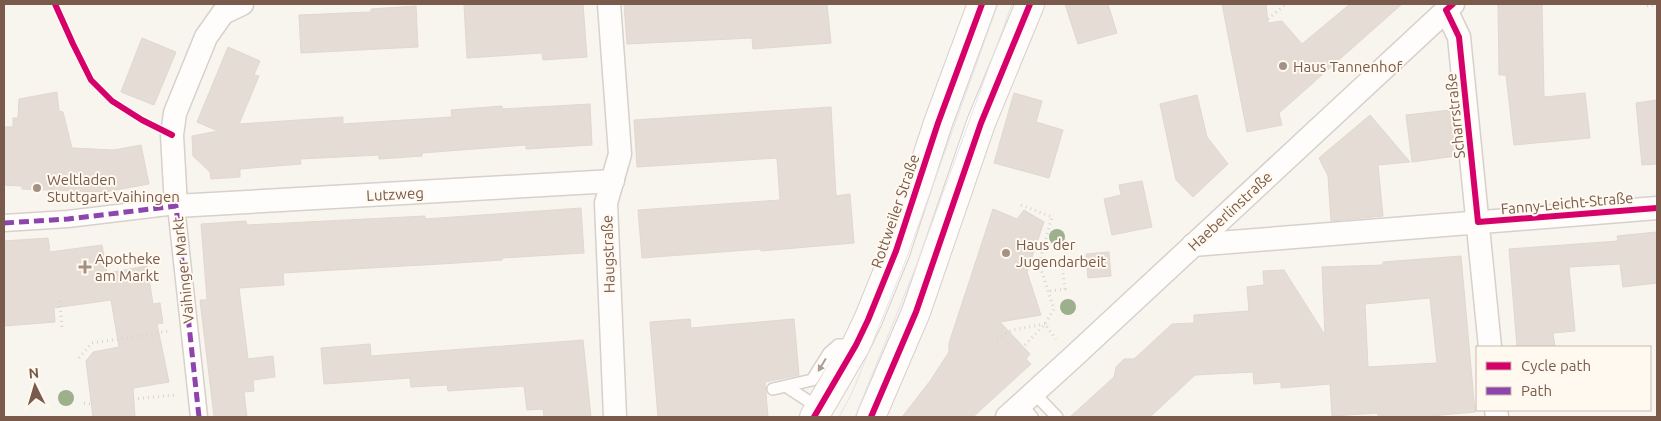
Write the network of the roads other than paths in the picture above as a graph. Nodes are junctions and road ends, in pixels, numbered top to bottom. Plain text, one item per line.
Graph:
1 (242, 4) edge
2 (609, 4) edge
3 (982, 4) edge
4 (1030, 4) edge
5 (1449, 7) edge
6 (613, 181) junction
7 (176, 206) junction
8 (1657, 208) edge
9 (1478, 222) junction
10 (4, 223) edge
11 (1193, 245) junction
12 (856, 345) junction
13 (1490, 346) edge
14 (787, 387) junction
15 (773, 389) dead end
16 (1023, 408) edge
17 (817, 413) edge
18 (199, 417) edge
19 (615, 417) edge
20 (871, 417) edge
21 (1056, 417) edge

1 - 7 street
2 - 6 street, Haugstraße
3 - 12 main road, Rottweiler Straße
4 - 20 main road
5 - 9 street, Scharrstraße
5 - 11 street, Haeberlinstraße
6 - 7 street, Lutzweg
6 - 19 street, Haugstraße
7 - 10 street, Vaihinger Markt
7 - 18 street, Vaihinger Markt
8 - 9 street, Fanny-Leicht-Straße
9 - 11 street, Fanny-Leicht-Straße
9 - 13 street, Scharrstraße
11 - 16 street, Haeberlinstraße
12 -> 14 lane
12 - 17 main road, Rottweiler Straße
14 - 15 lane
14 - 17 lane
16 - 21 lane

